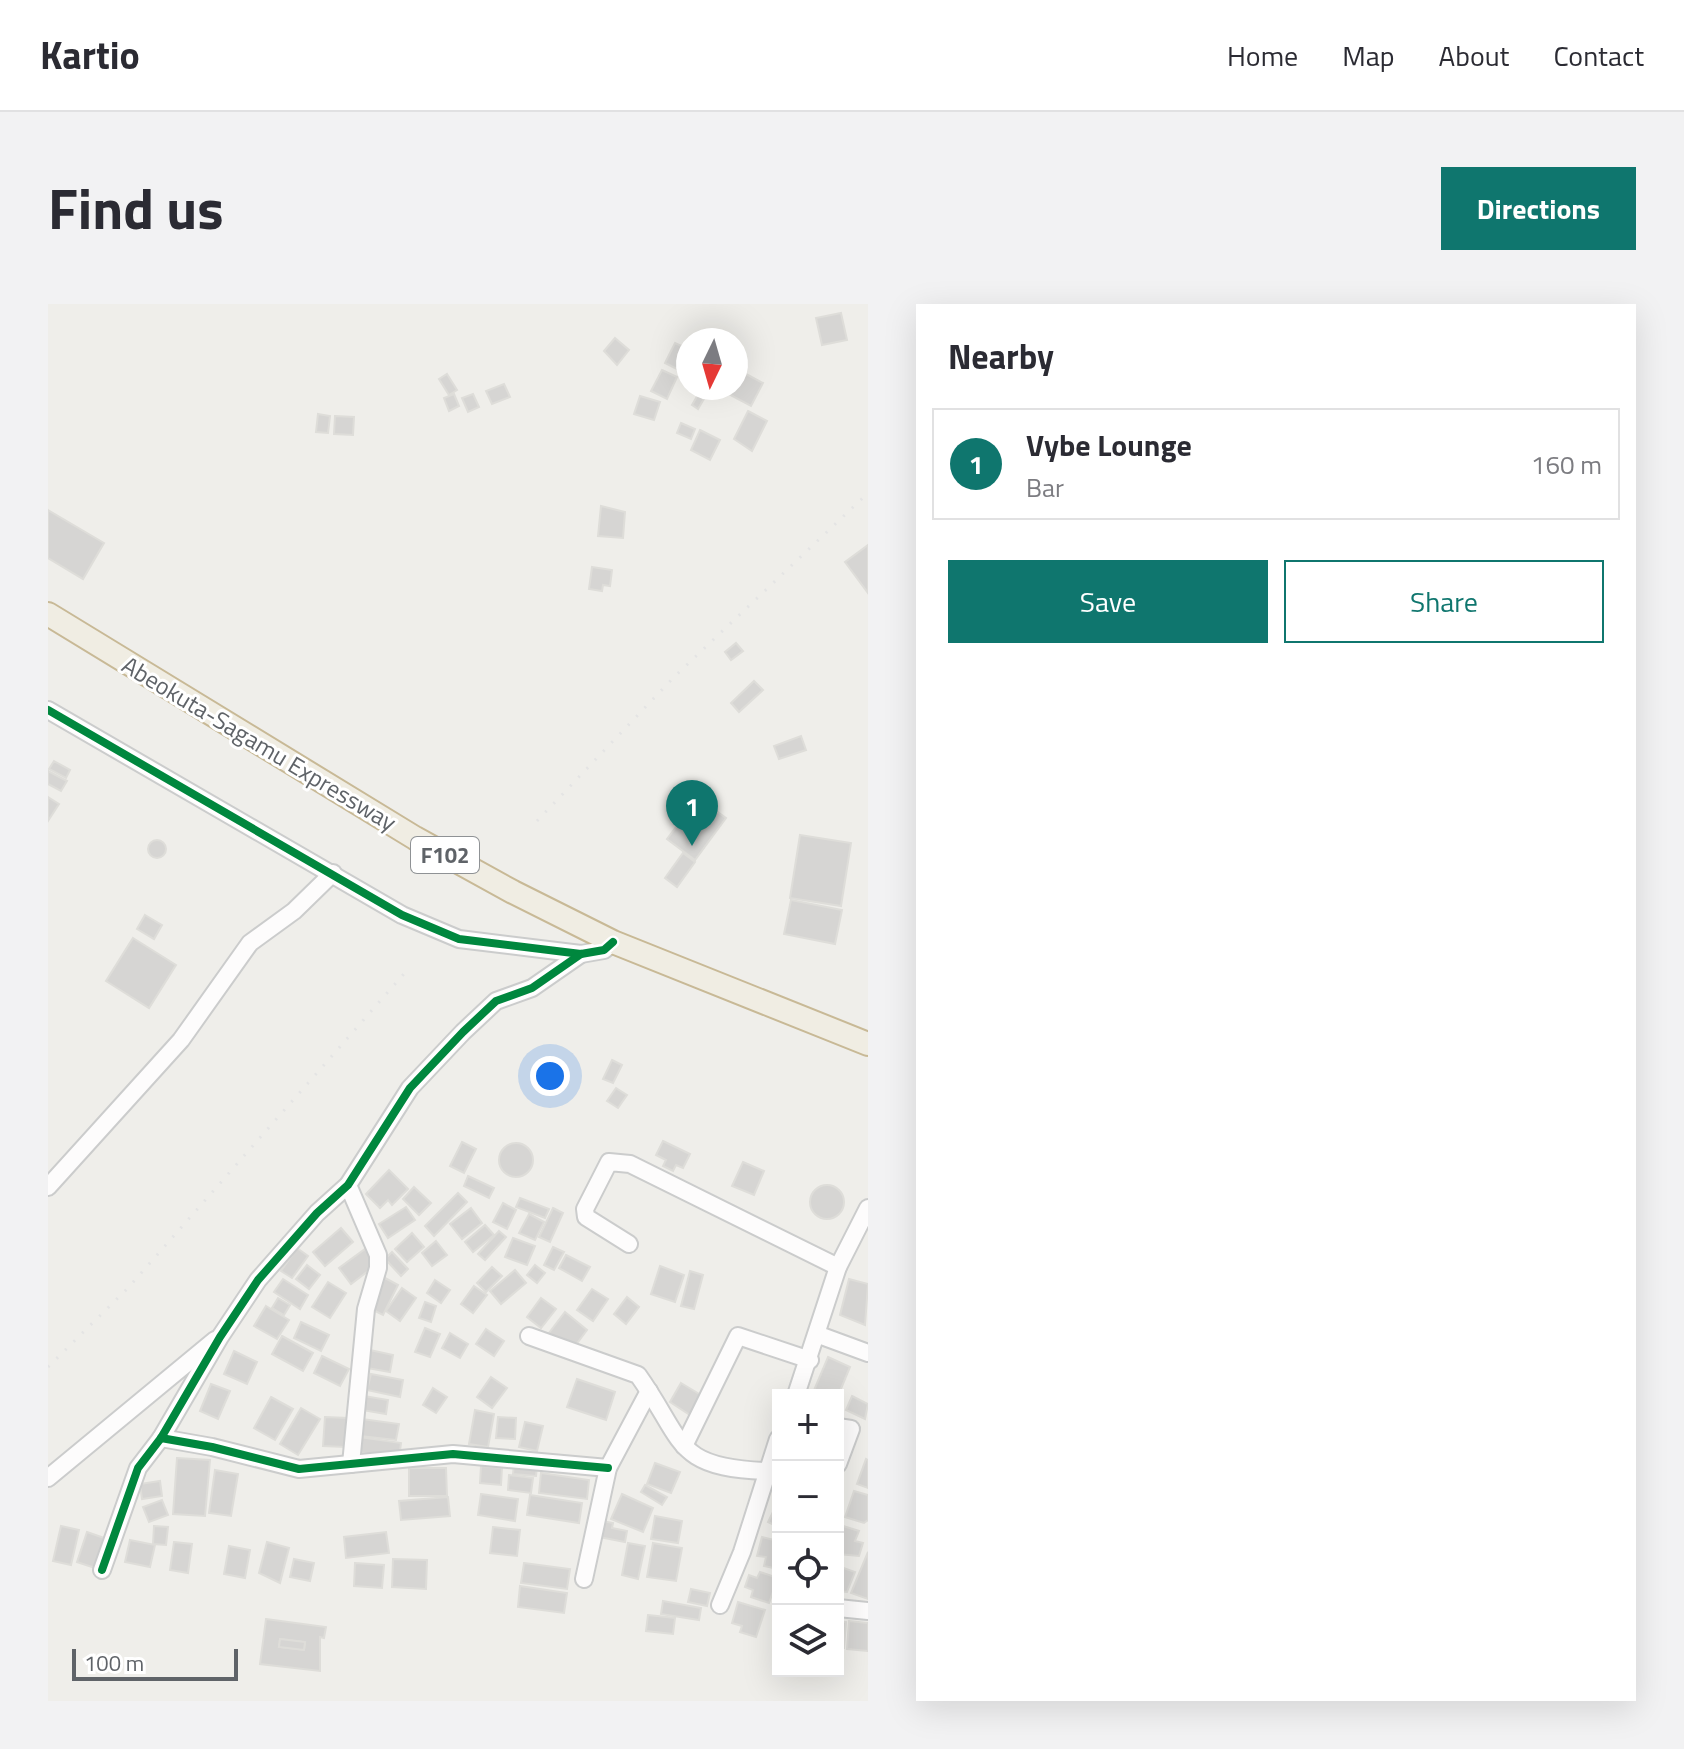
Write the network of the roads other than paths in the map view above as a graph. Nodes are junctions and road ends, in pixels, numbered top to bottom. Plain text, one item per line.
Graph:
1 (48, 614) edge
2 (48, 630) edge
3 (48, 710) edge
4 (333, 873) junction
5 (609, 946) junction
6 (581, 954) junction
7 (868, 1044) edge
8 (868, 1056) edge
9 (348, 1185) junction
10 (48, 1187) edge
11 (868, 1208) edge
12 (629, 1244) dead end
13 (838, 1267) junction
14 (819, 1335) junction
15 (529, 1336) dead end
16 (220, 1337) junction
17 (868, 1353) edge
18 (810, 1360) junction
19 (798, 1389) edge
20 (649, 1391) junction
21 (844, 1428) edge
22 (868, 1433) edge
23 (161, 1438) junction
24 (684, 1446) junction
25 (772, 1456) edge
26 (351, 1464) junction
27 (608, 1468) junction
28 (767, 1471) junction
29 (48, 1478) edge
30 (102, 1570) dead end
31 (584, 1579) dead end
32 (720, 1605) dead end
33 (844, 1609) edge
34 (868, 1611) edge

1 - 5 highway, Abeokuta-Sagamu Expressway / F102
2 - 5 highway, Abeokuta-Sagamu Expressway / F102
3 - 4 street
4 - 6 street
4 - 10 street
5 - 6 street
5 - 7 highway, Abeokuta-Sagamu Expressway / F102
5 - 8 highway, Abeokuta-Sagamu Expressway / F102
6 - 9 street
9 - 16 street
9 - 26 street
11 - 13 street
12 - 13 street
13 - 14 street
14 - 17 street
14 - 18 street
15 - 20 street
16 - 23 street
16 - 29 street
18 - 19 street
18 - 24 street
20 - 24 street
20 - 27 street
21 - 22 street
23 - 26 street
23 - 30 street
24 - 28 street
25 - 28 street
26 - 27 street
27 - 31 street
28 - 32 street
33 - 34 street

